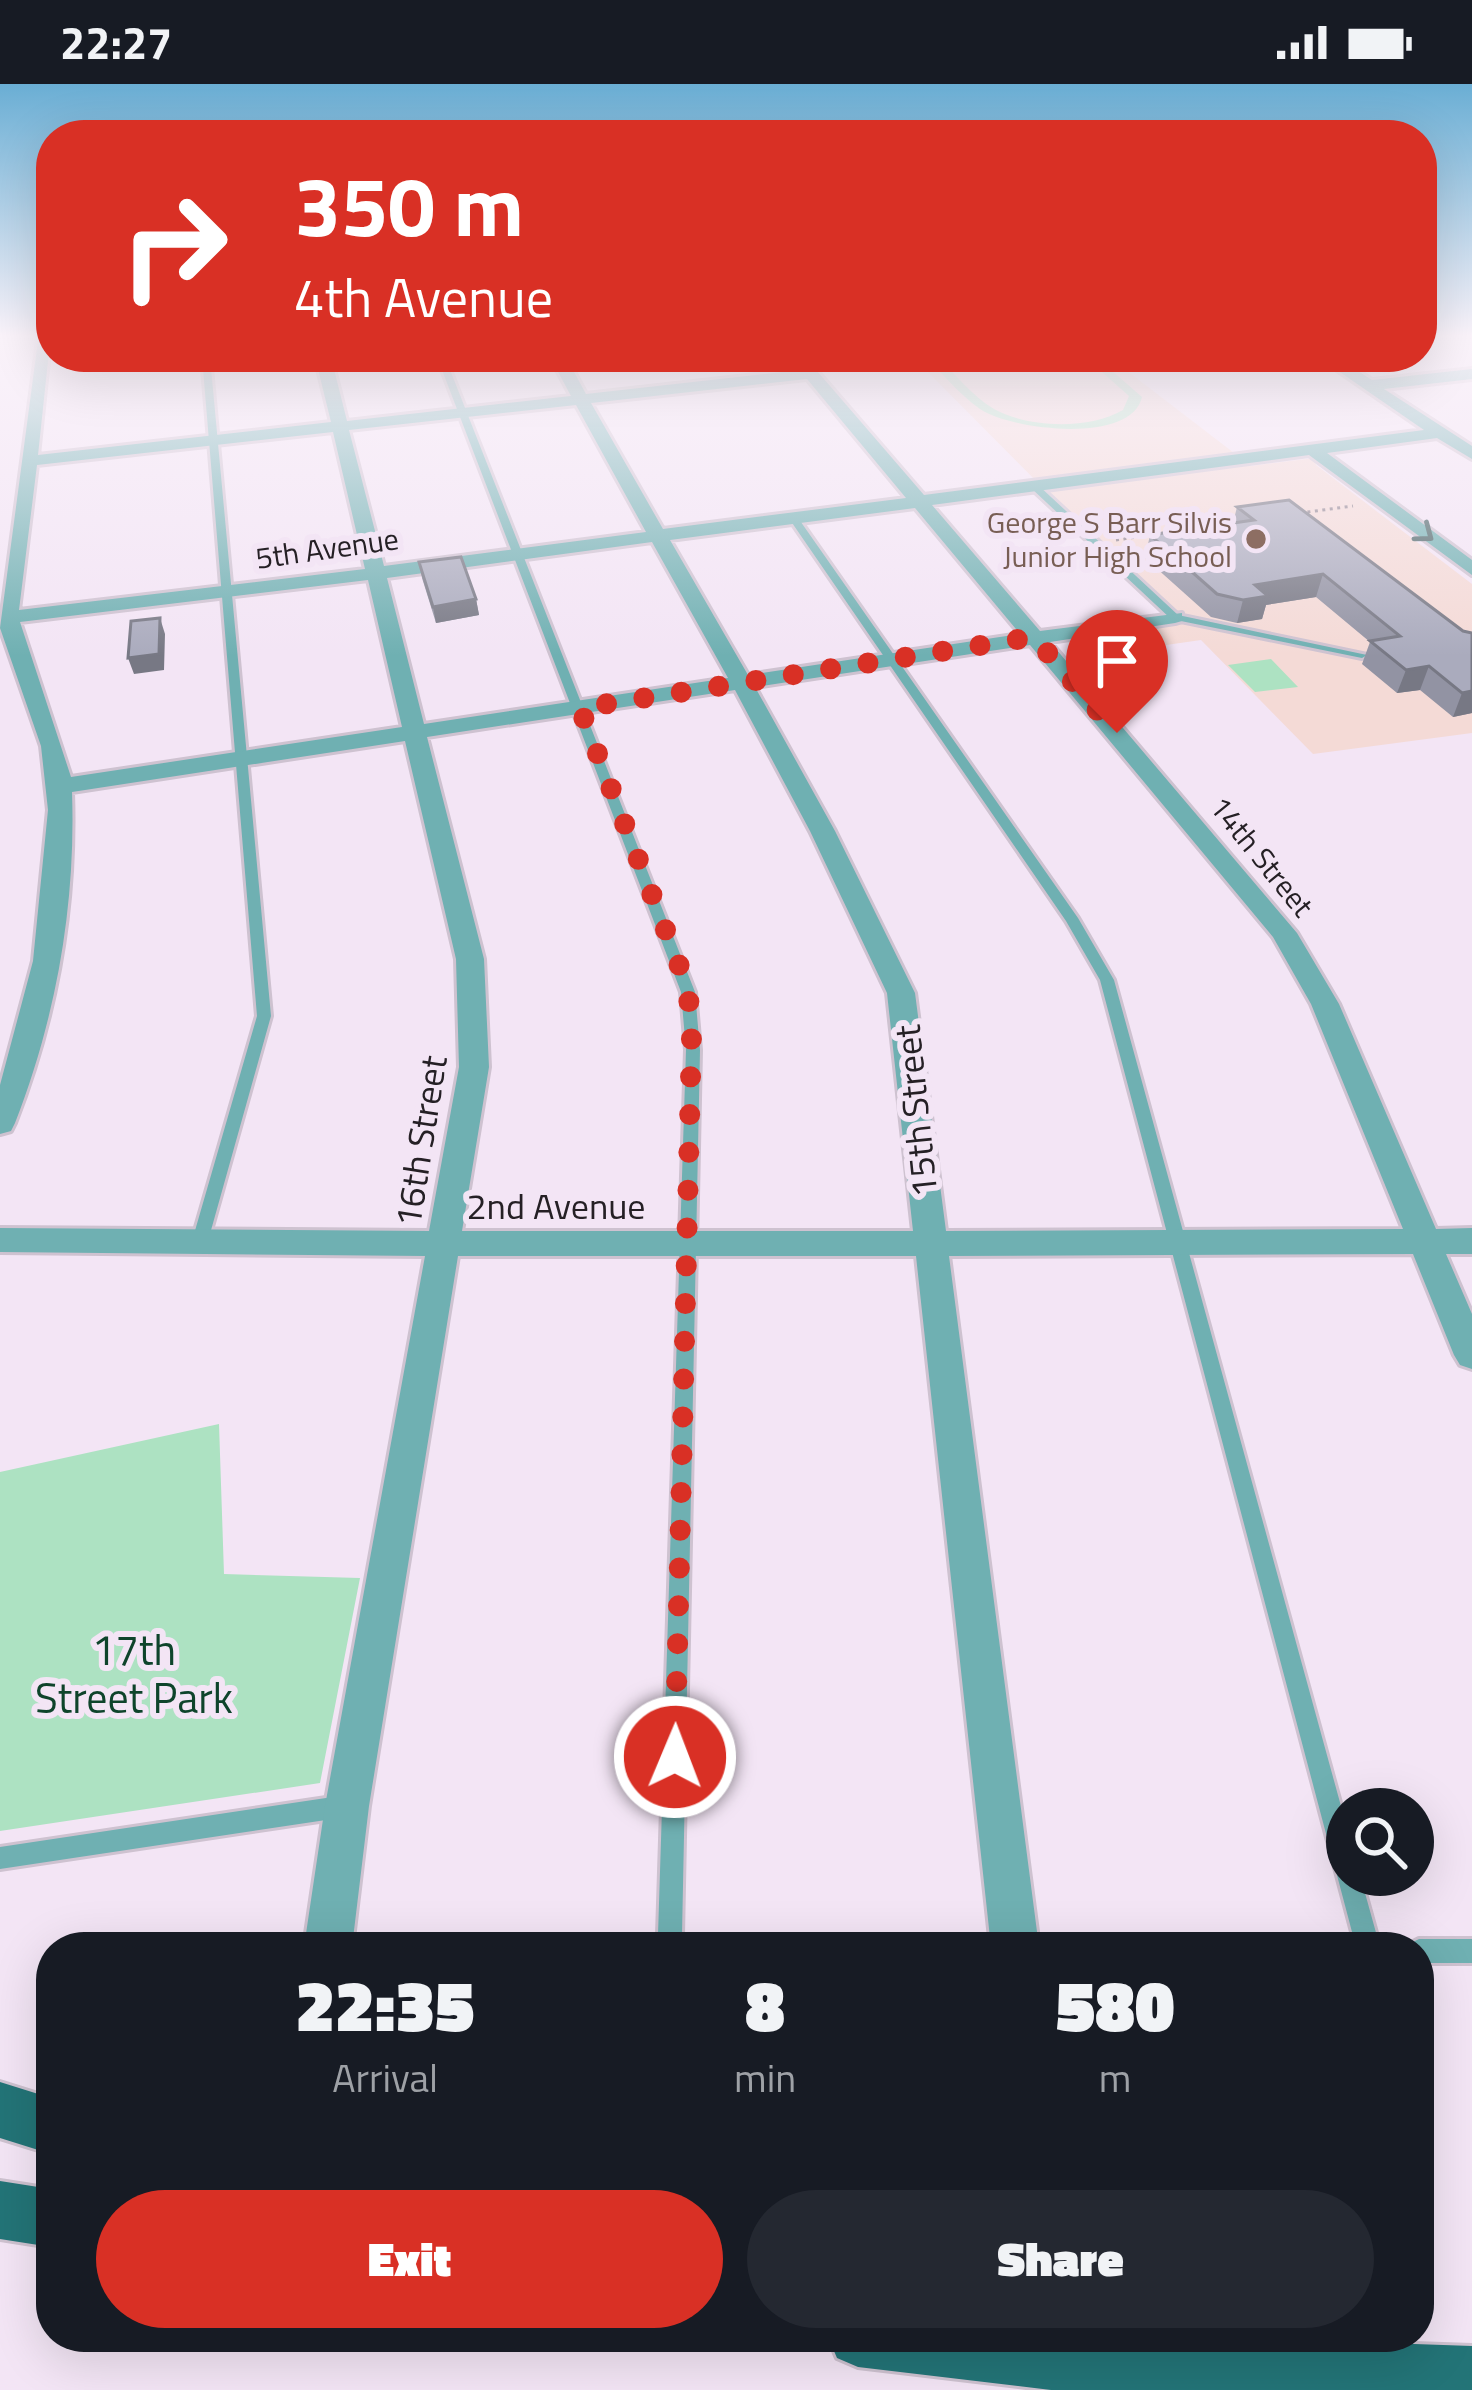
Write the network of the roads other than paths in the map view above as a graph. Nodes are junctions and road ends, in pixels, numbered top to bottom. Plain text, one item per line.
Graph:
1 (212, 440) edge
2 (32, 441) edge
3 (207, 441) edge
4 (343, 441) edge
5 (475, 441) edge
6 (604, 441) edge
7 (868, 441) edge
8 (1378, 441) edge
9 (1311, 449) junction
10 (29, 461) junction
11 (1034, 486) junction
12 (920, 501) junction
13 (793, 518) junction
14 (658, 536) junction
15 (521, 554) junction
16 (1472, 569) edge
17 (376, 572) junction
18 (227, 592) junction
19 (8, 617) junction
20 (1174, 617) junction
21 (1034, 637) junction
22 (1362, 655) dead end
23 (891, 660) junction
24 (740, 683) junction
25 (580, 708) junction
26 (414, 732) junction
27 (243, 761) junction
28 (61, 786) junction
29 (0, 1124) edge
30 (0, 1240) edge
31 (1176, 1240) junction
32 (200, 1241) junction
33 (1425, 1241) junction
34 (1472, 1241) edge
35 (929, 1242) junction
36 (443, 1243) junction
37 (689, 1244) junction
38 (1472, 1355) edge
39 (1326, 1791) edge
40 (346, 1806) junction
41 (0, 1858) edge
42 (1354, 1896) edge
43 (330, 1932) edge
44 (670, 1932) edge
45 (1013, 1932) edge
46 (1364, 1932) edge
47 (1434, 1951) edge
48 (1472, 1951) edge
49 (0, 2110) edge
50 (36, 2121) edge
51 (0, 2210) edge
52 (36, 2216) edge
53 (1106, 2352) edge
54 (1472, 2376) edge

1 - 18 lane
2 - 10 street
3 - 10 street
4 - 17 street, 16th Street
5 - 15 lane
6 - 14 street, 15th Street
7 - 12 street, 14th Street
8 - 9 street, 5th Avenue
9 - 11 street, 5th Avenue
9 -> 16 street
10 - 19 street
11 - 12 street, 5th Avenue
11 - 20 lane
12 - 13 street, 5th Avenue
12 - 21 street, 14th Street
13 - 14 street, 5th Avenue
13 - 23 lane
14 - 15 street, 5th Avenue
14 - 24 street, 15th Street
15 - 17 street, 5th Avenue
15 - 25 lane
17 - 18 street, 5th Avenue
17 - 26 street, 16th Street
18 - 19 street, 5th Avenue
18 - 27 lane
19 - 28 street
20 - 21 street
20 - 22 lane
21 - 23 street
21 - 33 street, 14th Street
23 - 24 street
23 - 31 lane
24 - 25 street
24 - 35 street, 15th Street
25 - 26 street
25 - 37 lane
26 - 27 street
26 - 36 street, 16th Street
27 - 28 street
27 - 32 lane
28 - 29 street
30 - 32 street, 2nd Avenue
31 - 33 street, 2nd Avenue
31 - 35 street, 2nd Avenue
31 - 39 lane
32 - 36 street, 2nd Avenue
33 - 34 street, 2nd Avenue
33 - 38 street, 14th Street
35 - 37 street, 2nd Avenue
35 - 45 street, 15th Street
36 - 37 street, 2nd Avenue
36 - 40 street, 16th Street
37 - 44 lane
40 - 41 lane
40 - 43 street, 16th Street
42 - 46 lane
47 - 48 lane
49 - 50 main road
51 - 52 main road
53 - 54 main road

